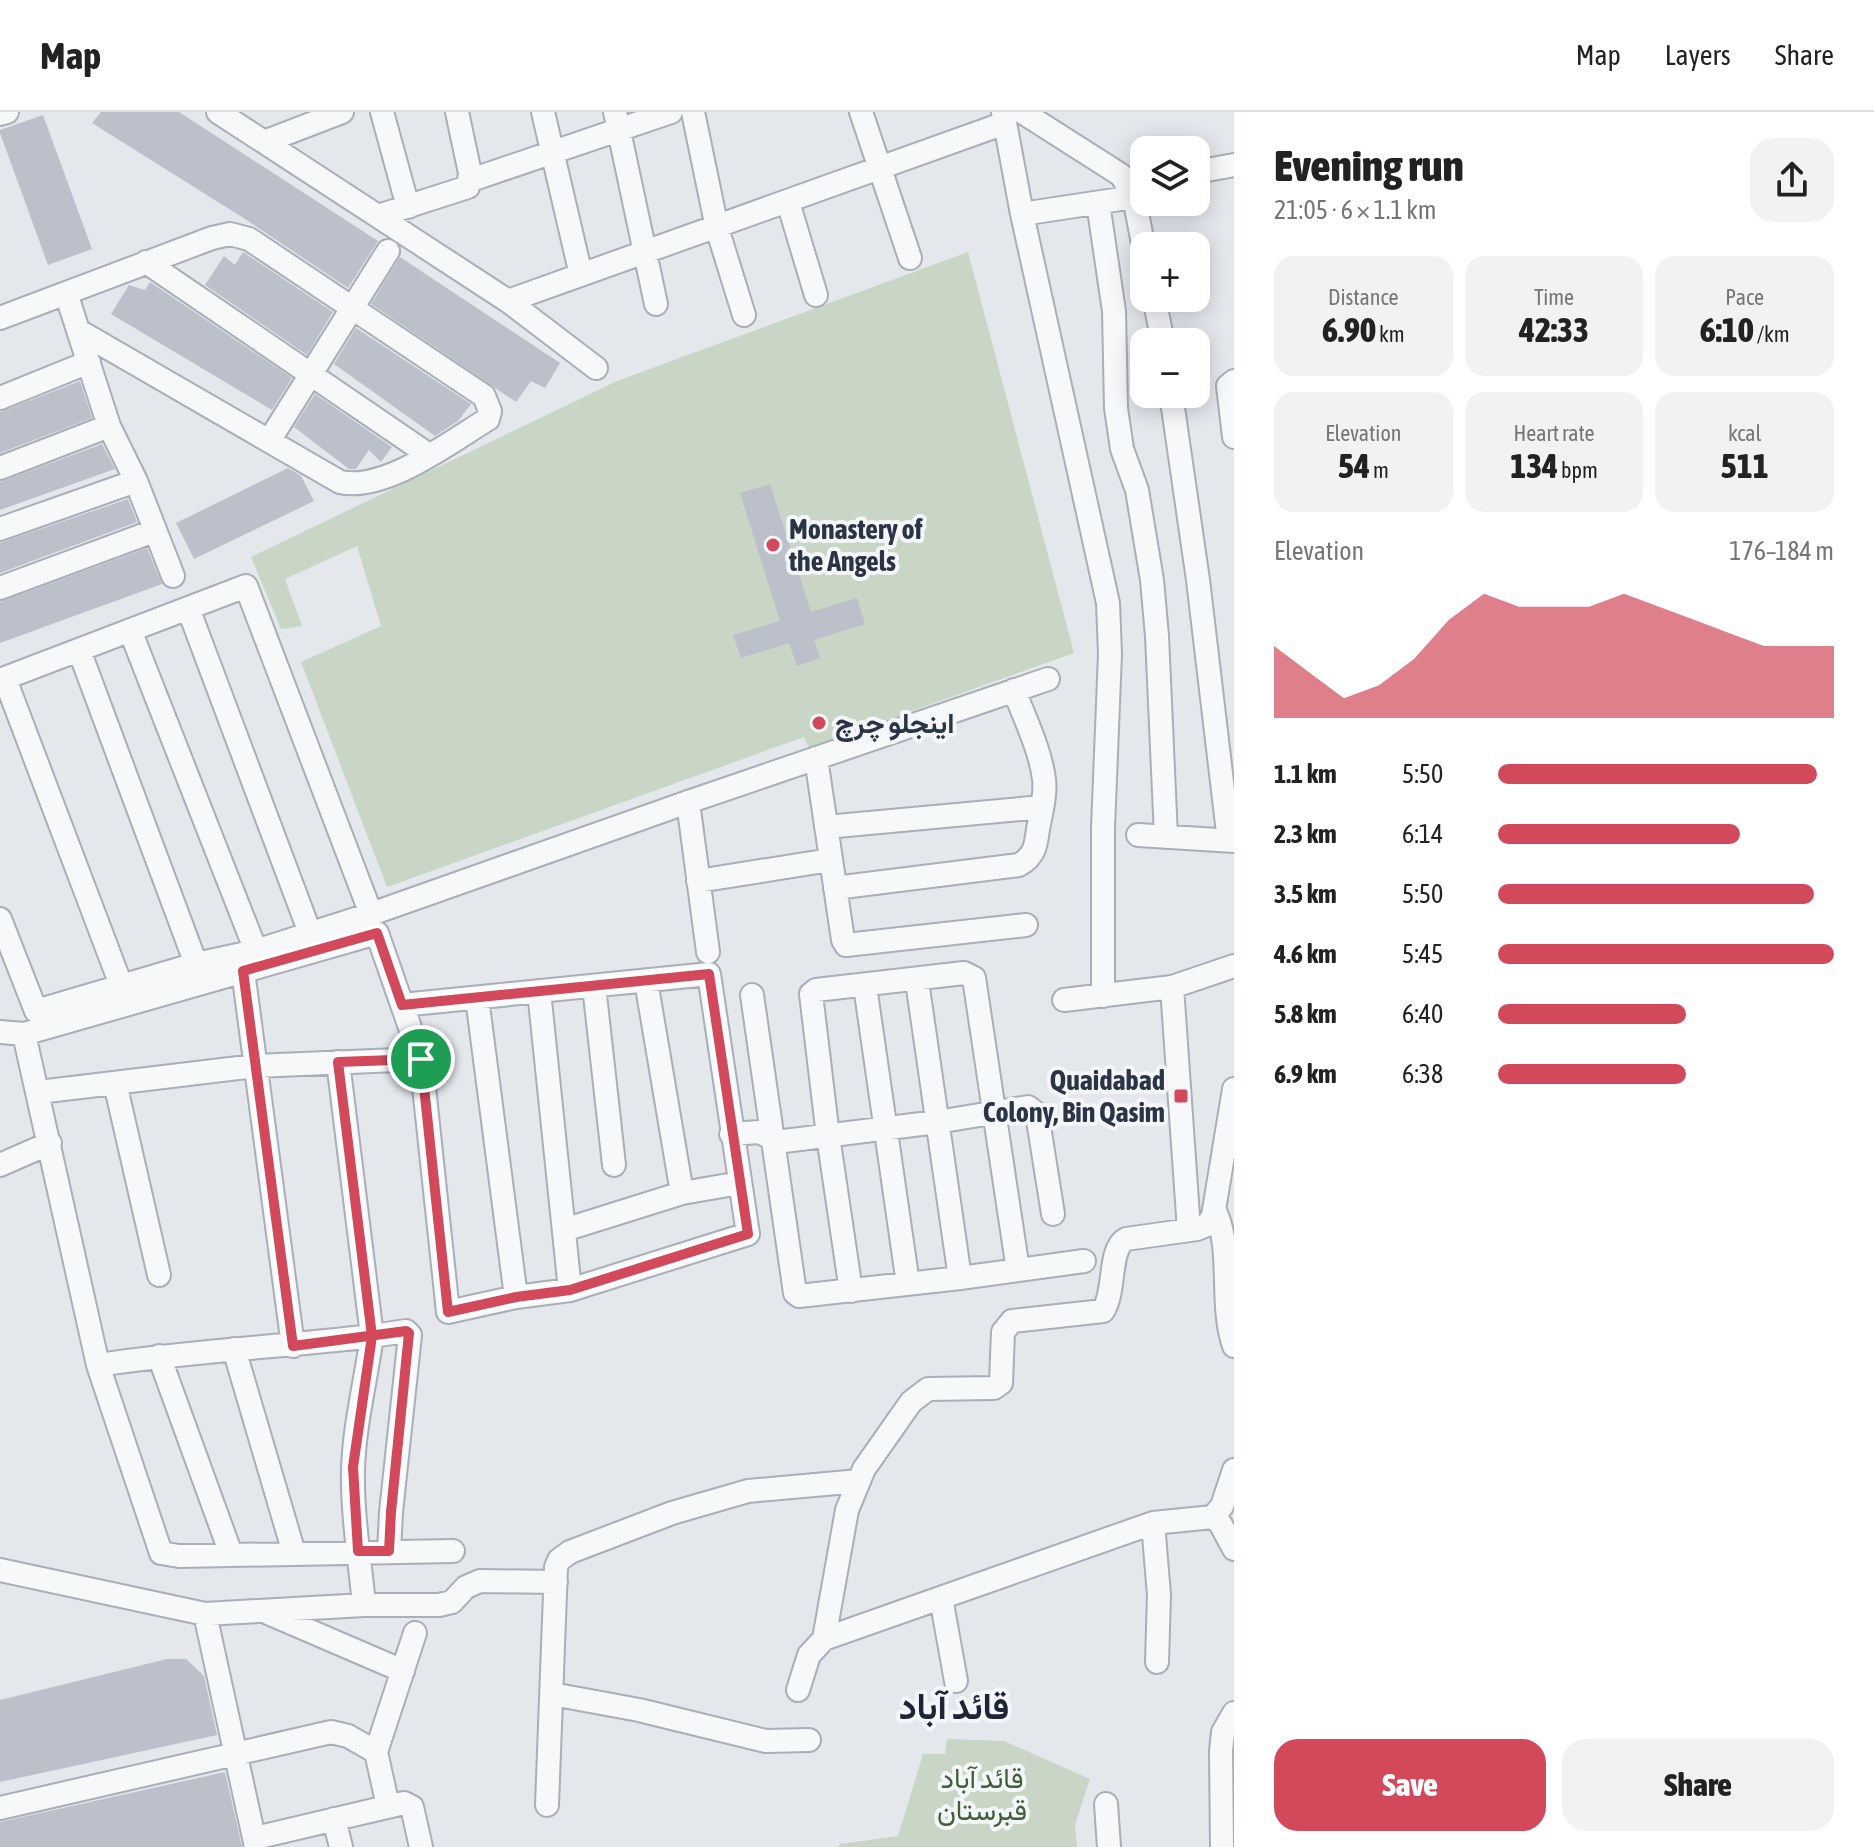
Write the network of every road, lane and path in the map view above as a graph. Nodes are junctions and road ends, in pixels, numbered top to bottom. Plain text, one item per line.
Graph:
1 (7, 112) edge
2 (218, 112) edge
3 (342, 112) edge
4 (382, 112) edge
5 (457, 112) edge
6 (543, 112) edge
7 (671, 112) edge
8 (693, 112) edge
9 (861, 112) edge
10 (0, 114) edge
11 (1010, 116) edge
12 (302, 119) edge
13 (617, 121) edge
14 (264, 142) junction
15 (552, 153) junction
16 (1234, 165) edge
17 (880, 169) junction
18 (1210, 169) edge
19 (471, 180) junction
20 (1130, 183) edge
21 (1130, 189) edge
22 (788, 202) junction
23 (1098, 203) junction
24 (408, 207) junction
25 (1022, 214) junction
26 (378, 216) junction
27 (717, 228) junction
28 (388, 251) dead end
29 (645, 253) junction
30 (910, 258) dead end
31 (146, 262) junction
32 (581, 275) junction
33 (66, 293) junction
34 (816, 295) dead end
35 (508, 301) junction
36 (656, 304) dead end
37 (351, 307) junction
38 (744, 315) dead end
39 (0, 318) edge
40 (79, 331) junction
41 (89, 362) junction
42 (596, 368) dead end
43 (310, 374) junction
44 (1234, 381) edge
45 (0, 398) edge
46 (1173, 408) edge
47 (109, 426) junction
48 (1234, 437) edge
49 (269, 441) junction
50 (429, 455) junction
51 (0, 468) edge
52 (136, 481) junction
53 (0, 529) edge
54 (154, 531) junction
55 (173, 576) dead end
56 (0, 588) edge
57 (188, 608) junction
58 (130, 630) junction
59 (79, 650) junction
60 (1048, 679) dead end
61 (2, 680) edge
62 (1014, 690) junction
63 (816, 758) junction
64 (688, 802) junction
65 (1042, 807) junction
66 (826, 827) junction
67 (1138, 835) dead end
68 (1166, 837) junction
69 (1231, 841) edge
70 (830, 860) junction
71 (698, 881) junction
72 (835, 888) junction
73 (371, 914) junction
74 (0, 919) edge
75 (1026, 925) dead end
76 (310, 933) junction
77 (256, 951) junction
78 (708, 952) dead end
79 (196, 964) junction
80 (1234, 966) edge
81 (243, 971) junction
82 (646, 981) junction
83 (917, 981) junction
84 (121, 985) junction
85 (594, 986) junction
86 (865, 986) junction
87 (1172, 987) junction
88 (539, 991) junction
89 (752, 995) dead end
90 (1103, 996) junction
91 (477, 998) junction
92 (1064, 1000) dead end
93 (402, 1005) junction
94 (0, 1032) edge
95 (24, 1034) junction
96 (421, 1059) junction
97 (338, 1062) junction
98 (255, 1066) junction
99 (115, 1083) junction
100 (1234, 1089) edge
101 (39, 1092) junction
102 (995, 1113) junction
103 (937, 1122) junction
104 (884, 1129) junction
105 (731, 1134) junction
106 (828, 1136) junction
107 (772, 1139) junction
108 (50, 1143) junction
109 (1228, 1159) edge
110 (0, 1165) edge
111 (614, 1165) dead end
112 (740, 1183) junction
113 (682, 1193) junction
114 (1214, 1209) junction
115 (1053, 1214) dead end
116 (564, 1230) junction
117 (1189, 1230) junction
118 (1084, 1261) dead end
119 (1018, 1270) junction
120 (159, 1275) dead end
121 (960, 1278) junction
122 (908, 1284) junction
123 (570, 1290) junction
124 (851, 1291) junction
125 (516, 1297) junction
126 (372, 1336) junction
127 (293, 1346) junction
128 (1234, 1346) edge
129 (234, 1349) junction
130 (159, 1356) junction
131 (98, 1365) junction
132 (1234, 1470) edge
133 (859, 1481) junction
134 (1213, 1517) junction
135 (1153, 1523) junction
136 (1234, 1549) edge
137 (358, 1551) junction
138 (389, 1551) junction
139 (453, 1551) dead end
140 (294, 1553) junction
141 (231, 1554) junction
142 (0, 1570) edge
143 (556, 1582) junction
144 (941, 1598) junction
145 (364, 1605) junction
146 (265, 1611) junction
147 (205, 1614) junction
148 (415, 1633) dead end
149 (824, 1639) junction
150 (1157, 1662) dead end
151 (403, 1671) junction
152 (956, 1681) dead end
153 (798, 1690) dead end
154 (552, 1694) junction
155 (1234, 1713) edge
156 (809, 1740) dead end
157 (376, 1752) junction
158 (238, 1753) junction
159 (1106, 1804) dead end
160 (547, 1805) dead end
161 (388, 1806) junction
162 (0, 1808) edge
163 (334, 1819) junction
164 (256, 1842) edge
165 (341, 1847) edge
166 (421, 1847) edge
167 (1109, 1847) edge
168 (1222, 1847) edge

1 - 10 street
2 - 14 street
3 - 12 street
4 - 24 street
5 - 19 street
6 - 15 street
7 - 13 street
8 - 27 street
9 - 17 street
11 - 17 street
11 - 20 street
11 - 25 street
12 - 14 street
13 - 15 street
13 - 29 street
14 - 26 street
15 - 19 street
15 - 32 street
16 - 18 street
17 - 22 street
17 - 30 street
19 - 24 street
21 - 23 street
22 - 27 street
22 - 34 street
23 - 25 street
23 - 68 street
24 - 26 street
25 - 90 street
26 - 35 street
27 - 29 street
27 - 38 street
28 - 37 street
29 - 32 street
29 - 36 street
31 - 33 street
31 - 37 street
31 - 43 street
32 - 35 street
33 - 39 street
33 - 40 street
35 - 42 street
37 - 43 street
37 - 50 street
40 - 41 street
40 - 49 street
41 - 45 street
41 - 47 street
43 - 49 street
43 - 50 street
44 - 48 street
46 - 69 street
47 - 51 street
47 - 52 street
49 - 50 street
52 - 53 street
52 - 54 street
54 - 55 street
54 - 56 street
57 - 58 street
57 - 73 street
57 - 76 street
58 - 59 street
58 - 77 street
59 - 61 street
59 - 79 street
60 - 62 street
61 - 84 street
62 - 63 street
62 - 65 street
63 - 64 street
63 - 66 street
64 - 71 street
64 - 73 street
65 - 66 street
65 - 72 street
66 - 70 street
67 - 68 street
68 - 69 street
70 - 71 street
70 - 72 street
71 - 78 street
72 - 75 street
73 - 76 street
74 - 84 street
76 - 77 street
77 - 79 street
79 - 84 street
80 - 87 street
81 - 93 street
81 - 95 street
81 - 98 street
82 - 85 street
82 - 105 street
82 - 113 street
83 - 86 street
83 - 102 street
83 - 103 street
85 - 88 street
85 - 111 street
86 - 104 street
86 - 106 street
87 - 90 street
87 - 117 street
88 - 91 street
88 - 116 street
89 - 107 street
90 - 92 street
91 - 93 street
91 - 125 street
93 - 96 street
94 - 95 street
95 - 101 street
96 - 97 street
96 - 125 street
97 - 98 street
97 - 126 street
98 - 99 street
98 - 127 street
99 - 101 street
99 - 120 street
100 - 109 street
101 - 108 street
102 - 103 street
102 - 115 street
102 - 119 street
103 - 104 street
103 - 121 street
104 - 106 street
104 - 122 street
105 - 107 street
105 - 112 street
106 - 107 street
106 - 124 street
107 - 124 street
108 - 110 street
108 - 131 street
109 - 114 street
112 - 113 street
112 - 123 street
113 - 116 street
114 - 117 street
114 - 128 street
116 - 123 street
117 - 133 street
118 - 119 street
119 - 121 street
121 - 122 street
122 - 124 street
123 - 125 street
126 - 127 street
126 - 137 street
126 - 138 street
127 - 129 street
129 - 130 street
129 - 140 street
130 - 131 street
130 - 141 street
131 - 141 street
132 - 134 street
133 - 143 street
133 - 149 street
134 - 135 street
134 - 136 street
135 - 144 street
135 - 150 street
137 - 138 street
137 - 140 street
137 - 145 street
138 - 139 street
140 - 141 street
142 - 147 street
143 - 145 street
143 - 154 street
144 - 149 street
144 - 152 street
145 - 146 street
146 - 147 street
146 - 151 street
147 - 158 street
148 - 151 street
149 - 153 street
151 - 157 street
154 - 156 street
154 - 160 street
155 - 168 street
157 - 158 street
157 - 161 street
158 - 162 street
158 - 164 street
159 - 167 street
161 - 163 street
161 - 166 street
163 - 164 street
163 - 165 street

